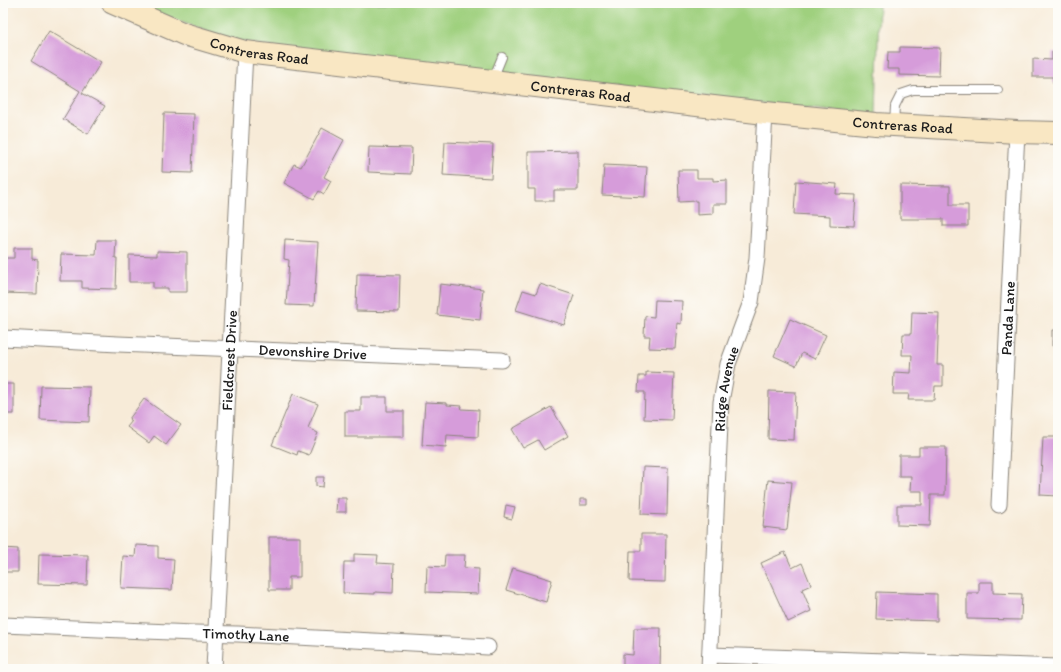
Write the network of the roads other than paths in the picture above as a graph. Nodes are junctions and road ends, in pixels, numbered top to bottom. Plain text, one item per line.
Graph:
1 (113, 3) edge
2 (245, 52) junction
3 (502, 58) dead end
4 (492, 82) junction
5 (998, 90) dead end
6 (765, 113) junction
7 (894, 125) junction
8 (1017, 132) junction
9 (1058, 133) edge
10 (3, 338) edge
11 (230, 349) junction
12 (502, 360) dead end
13 (1000, 505) dead end
14 (3, 625) edge
15 (216, 634) junction
16 (488, 647) dead end
17 (709, 662) edge
18 (1058, 667) edge
19 (214, 669) edge

1 - 2 street, Contreras Road
2 - 4 street, Contreras Road
2 - 11 street, Fieldcrest Drive
3 - 4 lane
4 - 6 street, Contreras Road
5 - 7 lane
6 - 7 street, Contreras Road
6 - 17 street, Ridge Avenue
7 - 8 street, Contreras Road
8 - 9 street, Contreras Road
8 - 13 street, Panda Lane
10 - 11 street, Devonshire Drive
11 - 12 street, Devonshire Drive
11 - 15 street, Fieldcrest Drive
14 - 15 street, Timothy Lane
15 - 16 street, Timothy Lane
15 - 19 street, Fieldcrest Drive
17 - 18 street

